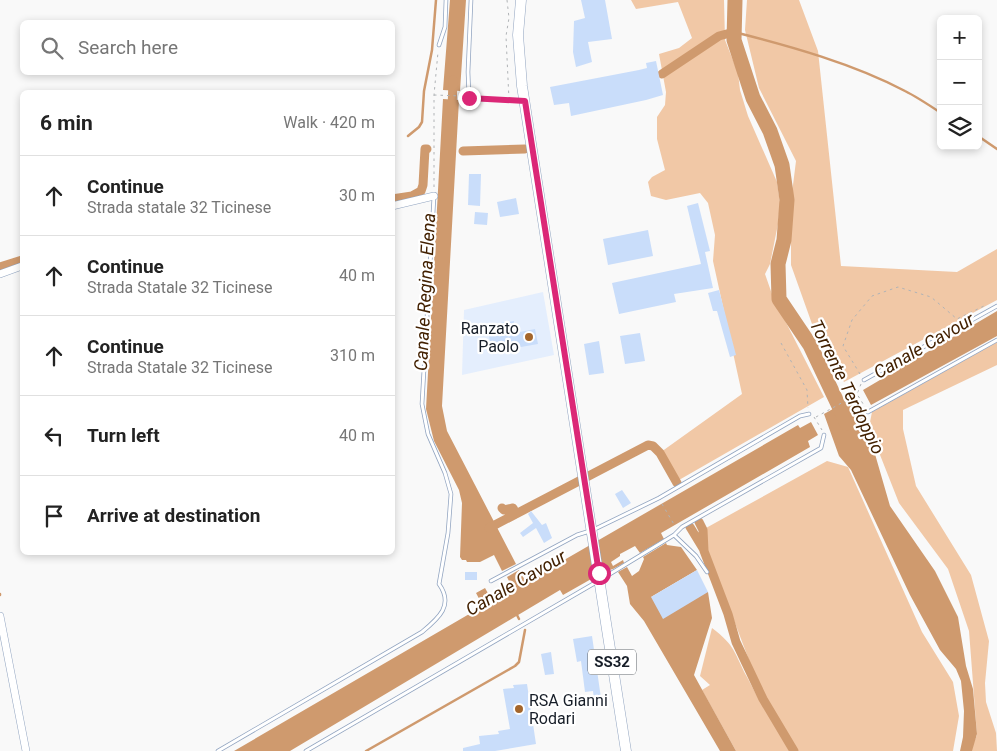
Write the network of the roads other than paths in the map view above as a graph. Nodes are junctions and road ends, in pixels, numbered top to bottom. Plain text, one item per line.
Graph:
1 (446, 0) edge
2 (471, 0) edge
3 (521, 0) edge
4 (439, 45) road end
5 (469, 98) road end
6 (434, 196) joint
7 (395, 205) edge
8 (20, 267) edge
9 (0, 274) edge
10 (997, 306) edge
11 (997, 340) edge
12 (864, 380) road end
13 (868, 412) road end
14 (809, 414) road end
15 (824, 435) road end
16 (593, 535) junction
17 (674, 535) junction
18 (707, 572) dead end
19 (600, 576) junction
20 (491, 581) dead end
21 (0, 616) edge
22 (26, 751) edge
23 (218, 751) edge
24 (306, 751) edge
25 (626, 751) edge

1 - 4 lane
2 - 5 lane
3 - 16 main road, SS32
6 - 7 street
6 - 23 lane
8 - 9 street
10 - 12 lane
11 - 13 lane
14 - 16 lane
15 - 17 lane
16 - 19 main road, SS32
16 - 20 lane
17 - 18 lane
17 - 19 lane
19 - 24 lane
19 - 25 main road, SS32
21 - 22 street

